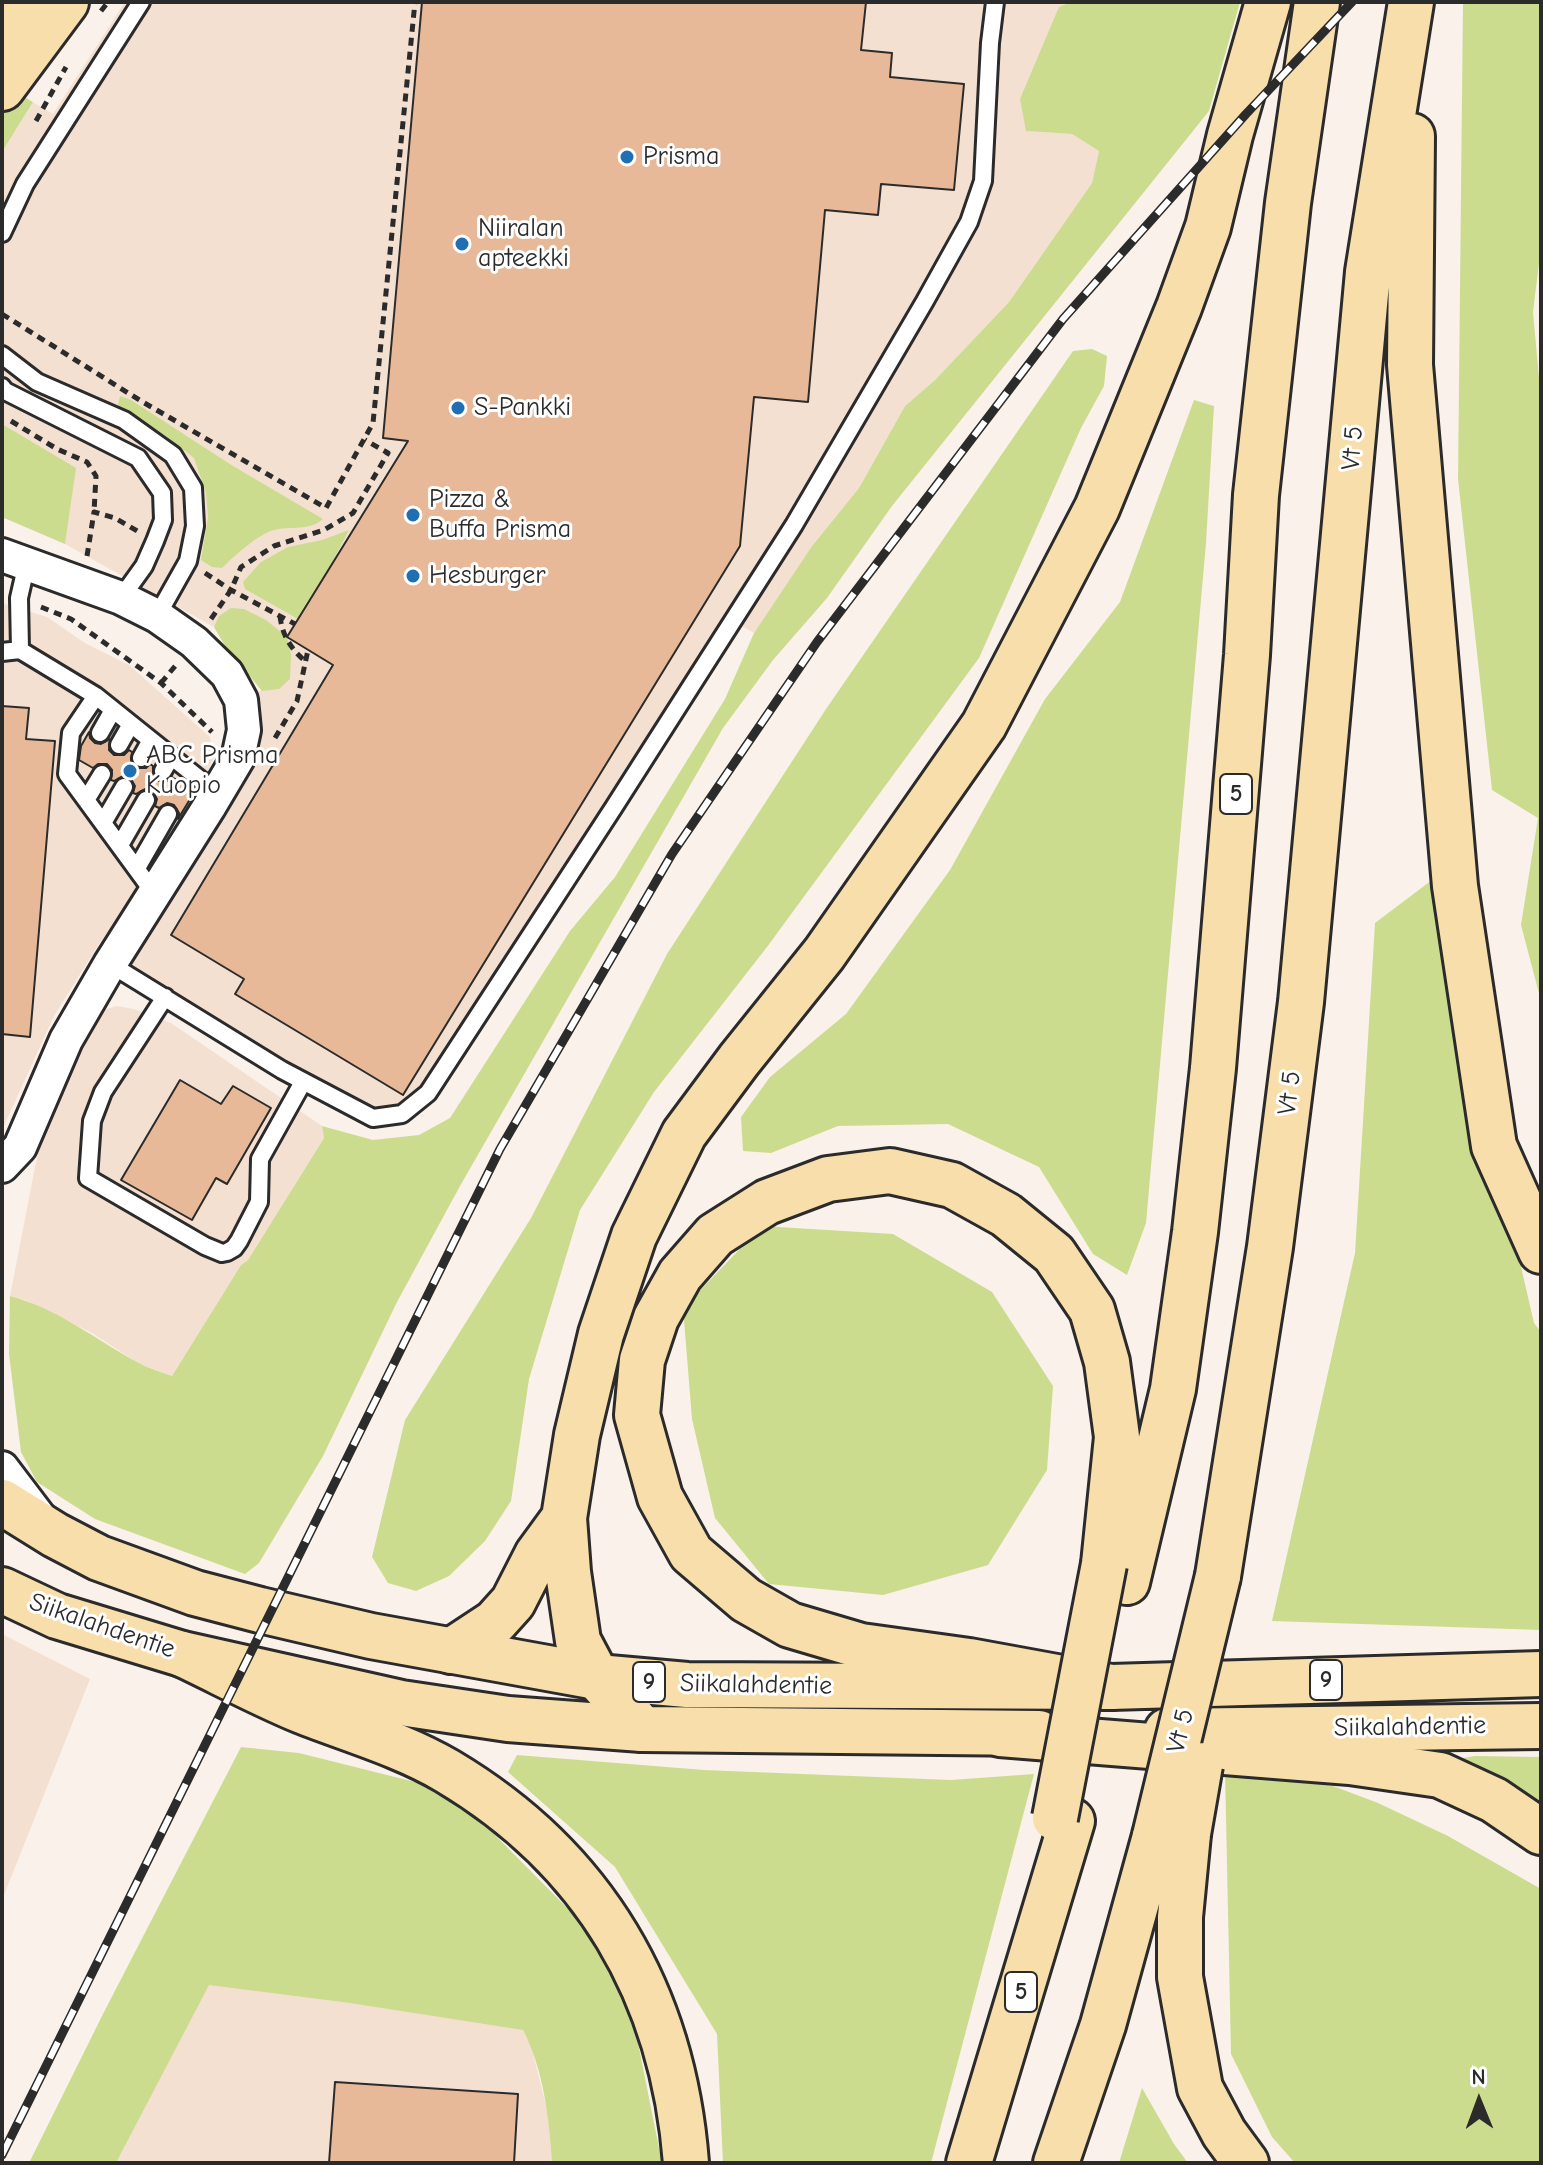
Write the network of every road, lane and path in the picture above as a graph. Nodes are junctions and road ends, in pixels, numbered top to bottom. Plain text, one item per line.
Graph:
1 (18, 2) edge
2 (108, 2) edge
3 (141, 2) edge
4 (415, 2) edge
5 (995, 2) edge
6 (1268, 2) edge
7 (1317, 2) edge
8 (1411, 2) edge
9 (1423, 2) edge
10 (80, 12) edge
11 (2, 28) edge
12 (72, 56) dead end
13 (2, 88) edge
14 (33, 126) dead end
15 (2, 233) edge
16 (2, 314) edge
17 (2, 355) edge
18 (2, 387) edge
19 (2, 415) edge
20 (365, 440) junction
21 (94, 512) dead end
22 (10, 560) edge
23 (231, 590) junction
24 (19, 598) junction
25 (121, 598) junction
26 (157, 616) junction
27 (280, 616) junction
28 (295, 624) dead end
29 (194, 642) junction
30 (20, 650) junction
31 (308, 650) dead end
32 (2, 652) edge
33 (305, 661) junction
34 (161, 683) junction
35 (96, 696) junction
36 (113, 710) junction
37 (131, 724) junction
38 (100, 733) dead end
39 (151, 740) junction
40 (119, 745) dead end
41 (141, 758) dead end
42 (82, 762) dead end
43 (247, 763) junction
44 (102, 774) dead end
45 (72, 781) junction
46 (124, 787) dead end
47 (217, 793) junction
48 (86, 800) junction
49 (146, 800) dead end
50 (168, 814) dead end
51 (103, 823) junction
52 (120, 845) junction
53 (145, 881) junction
54 (110, 964) junction
55 (165, 997) junction
56 (303, 1082) junction
57 (8, 1153) edge
58 (1541, 1251) edge
59 (2, 1468) edge
60 (2, 1502) edge
61 (564, 1518) junction
62 (48, 1531) junction
63 (1116, 1573) junction
64 (2, 1590) edge
65 (451, 1651) junction
66 (182, 1654) junction
67 (1541, 1674) edge
68 (597, 1677) junction
69 (1111, 1687) junction
70 (1541, 1726) edge
71 (642, 1729) junction
72 (1000, 1734) junction
73 (1541, 1832) edge
74 (1172, 1835) junction
75 (686, 2163) edge
76 (967, 2163) edge
77 (1056, 2163) edge
78 (1246, 2163) edge

1 - 11 main road
2 - 10 path
3 - 15 lane
4 - 20 path
5 - 56 lane
6 - 61 main road
7 - 63 main road, 5
8 - 74 main road, Vt 5, bridge
9 - 58 main road
10 - 13 main road
12 - 14 path
16 - 20 path
17 - 26 lane
18 - 25 lane
19 - 21 path
20 - 23 path
22 - 24 lane
22 - 25 street
23 - 27 path
23 - 29 path
24 - 30 lane
24 - 34 path
25 - 26 street
26 - 29 street
27 - 28 path
27 - 33 path
29 - 34 path
29 - 43 street
30 - 32 lane
30 - 35 lane
31 - 33 path
33 - 43 path
34 - 43 path
35 - 36 lane
35 - 45 lane
36 - 37 lane
36 - 38 lane
37 - 39 lane
37 - 40 lane
39 - 41 lane
39 - 47 lane
42 - 45 lane
43 - 47 street
44 - 48 lane
45 - 48 lane
46 - 51 lane
47 - 53 street
48 - 51 lane
49 - 52 lane
50 - 53 lane
51 - 52 lane
52 - 53 lane
53 - 54 street
54 - 55 lane
54 - 57 street
55 - 56 lane
55 - 56 lane
59 - 62 street
60 - 62 main road, Siikalahdentie / 9
61 - 65 main road
61 - 68 main road
62 - 65 main road, Siikalahdentie / 9
63 - 69 main road
63 - 76 main road, 5
64 - 66 main road, Siikalahdentie / 9
65 - 68 main road, Siikalahdentie / 9
66 - 71 main road, Siikalahdentie / 9
66 - 75 main road
67 - 69 main road, Siikalahdentie / 9
68 - 69 main road, Siikalahdentie / 9
68 - 71 main road
70 - 72 main road, Siikalahdentie / 9
71 - 72 main road, Siikalahdentie / 9
72 - 73 main road
74 - 77 main road
74 - 78 main road

